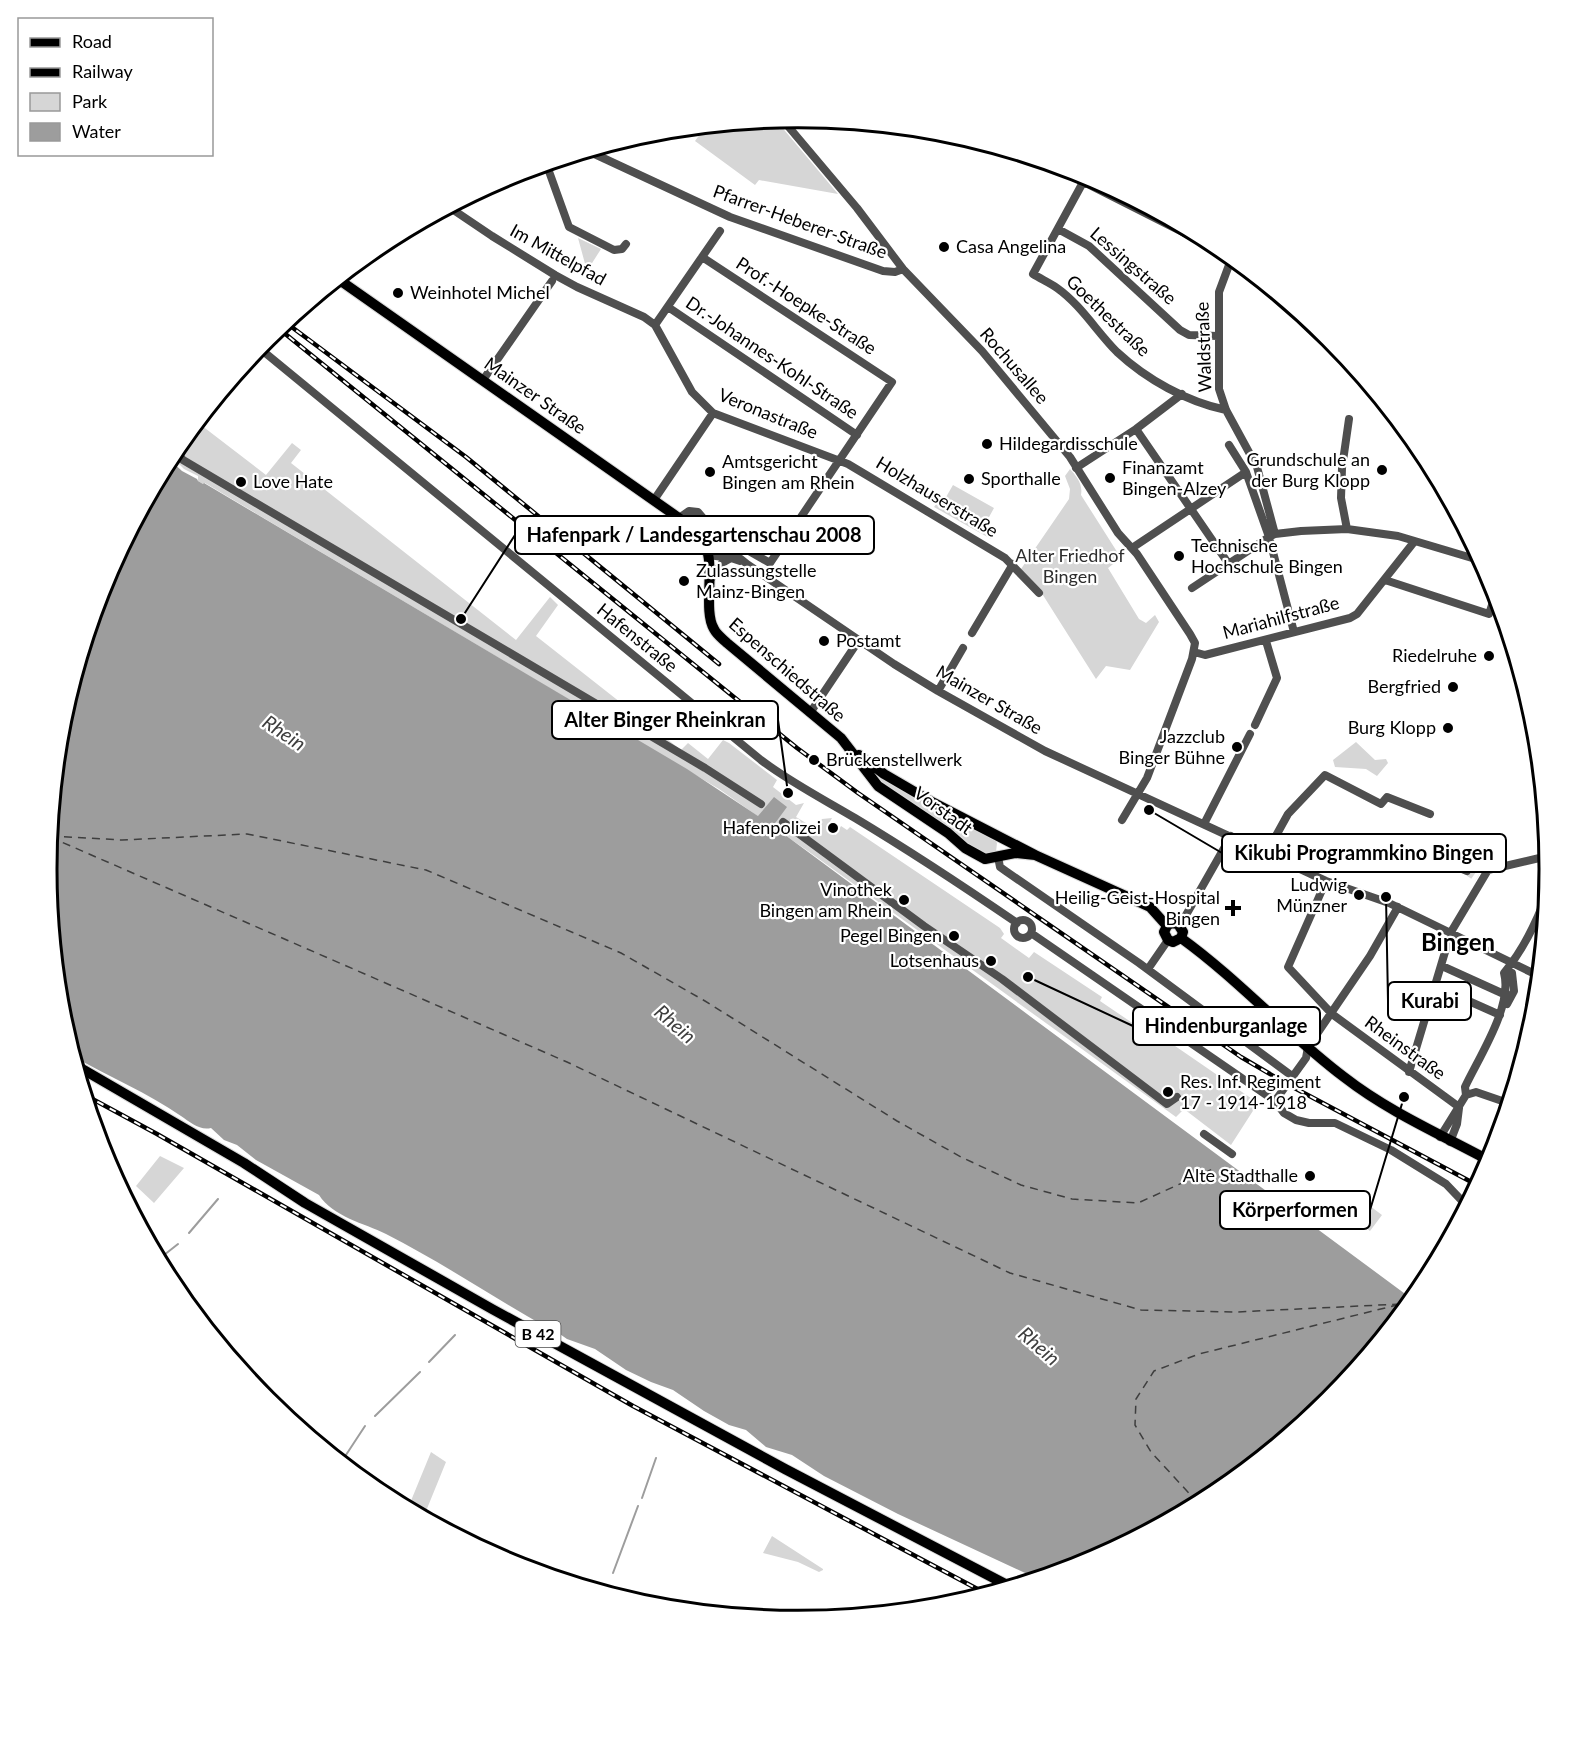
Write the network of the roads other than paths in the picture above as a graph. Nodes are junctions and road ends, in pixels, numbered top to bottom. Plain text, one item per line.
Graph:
1 (790, 128) edge
2 (598, 156) edge
3 (549, 171) edge
4 (1082, 184) edge
5 (456, 212) edge
6 (1058, 229) junction
7 (720, 231) dead end
8 (626, 244) dead end
9 (702, 257) junction
10 (1228, 265) edge
11 (903, 269) junction
12 (552, 281) dead end
13 (344, 283) edge
14 (668, 307) junction
15 (655, 325) junction
16 (1218, 336) junction
17 (266, 354) edge
18 (483, 380) junction
19 (1182, 394) junction
20 (1226, 410) junction
21 (713, 413) junction
22 (1349, 419) dead end
23 (1136, 429) junction
24 (857, 435) junction
25 (1229, 445) dead end
26 (181, 458) edge
27 (841, 460) junction
28 (1076, 468) junction
29 (1246, 472) junction
30 (654, 500) junction
31 (1191, 509) junction
32 (680, 518) junction
33 (1347, 529) junction
34 (1272, 536) junction
35 (1414, 542) junction
36 (1132, 548) junction
37 (707, 552) junction
38 (1469, 557) edge
39 (731, 558) junction
40 (1228, 563) junction
41 (747, 564) junction
42 (1013, 564) junction
43 (710, 580) junction
44 (1385, 580) junction
45 (1192, 588) dead end
46 (1039, 592) dead end
47 (1491, 607) edge
48 (1294, 632) junction
49 (972, 633) dead end
50 (859, 640) junction
51 (1266, 641) junction
52 (963, 648) dead end
53 (1194, 652) junction
54 (938, 691) junction
55 (810, 713) junction
56 (1255, 725) dead end
57 (1250, 734) dead end
58 (841, 738) joint
59 (852, 749) junction
60 (884, 774) junction
61 (878, 786) junction
62 (1137, 794) junction
63 (761, 804) dead end
64 (1430, 814) dead end
65 (1122, 820) dead end
66 (783, 822) dead end
67 (1204, 824) junction
68 (997, 835) junction
69 (1231, 836) junction
70 (1267, 852) junction
71 (1035, 855) junction
72 (998, 857) junction
73 (1539, 858) edge
74 (1450, 864) dead end
75 (1467, 871) tunnel mouth
76 (1326, 881) junction
77 (1398, 907) junction
78 (1537, 913) edge
79 (1173, 925) junction
80 (1451, 932) junction
81 (1181, 938) junction
82 (1168, 940) junction
83 (1512, 963) junction
84 (1442, 966) junction
85 (1148, 969) junction
86 (1532, 972) edge
87 (1531, 974) edge
88 (1435, 986) junction
89 (1506, 995) junction
90 (1501, 1011) junction
91 (1332, 1014) junction
92 (1308, 1047) junction
93 (85, 1071) edge
94 (1409, 1072) junction
95 (1292, 1076) junction
96 (1466, 1095) junction
97 (1177, 1097) dead end
98 (1275, 1101) junction
99 (1502, 1101) edge
100 (1459, 1107) junction
101 (1204, 1134) dead end
102 (1445, 1139) junction
103 (1232, 1154) dead end
104 (1481, 1157) edge
105 (1461, 1200) edge
106 (1000, 1581) edge

1 - 11 street, Rochusallee
2 - 11 street, Pfarrer-Heberer-Straße
3 - 8 street
4 - 6 street
5 - 15 street, Im Mittelpfad
6 - 16 street, Lessingstraße
6 - 19 street, Goethestraße
7 - 9 street
9 - 14 street
9 - 24 street, Prof.-Hoepke-Straße
10 - 16 street, Waldstraße
11 - 28 street, Rochusallee
12 - 18 street
13 - 18 main road, Mainzer Straße
14 - 15 street
14 - 24 street, Dr.-Johannes-Kohl-Straße
15 - 21 street, Veronastraße
16 - 20 street, Waldstraße
17 - 98 street, Hafenstraße
18 - 30 main road, Mainzer Straße
19 - 20 street, Goethestraße
19 - 23 street
20 - 34 street, Waldstraße
21 - 27 street, Veronastraße
21 - 30 street
22 - 33 street
23 - 28 street
23 - 31 street
24 - 27 street
25 - 29 street
26 - 63 street
27 - 32 street
27 - 42 street, Holzhauserstraße
28 - 36 street, Rochusallee
29 - 31 street
29 - 34 street
30 - 32 main road, Mainzer Straße
31 - 36 street
31 - 40 street
32 - 37 main road, Mainzer Straße
33 - 34 street
33 - 35 street
34 - 40 street
34 - 48 street
35 - 38 street
35 - 44 street, Mariahilfstraße
36 - 53 street, Rochusallee
37 - 39 street, Mainzer Straße
37 - 41 street, Mainzer Straße
37 - 43 main road, Espenschiedstraße
39 - 41 street, Mainzer Straße
39 - 43 street
40 - 45 street
41 - 50 street, Mainzer Straße
42 - 46 street, Holzhauserstraße
42 - 49 street
43 - 55 main road, Espenschiedstraße
44 - 47 street
44 - 48 street, Mariahilfstraße
48 - 51 street, Mariahilfstraße
50 - 54 street, Mainzer Straße
50 - 55 street
51 - 53 street, Mariahilfstraße
51 - 56 street
52 - 54 street
53 - 62 street
54 - 62 street, Mainzer Straße
55 - 58 main road, Espenschiedstraße
57 - 67 street
58 - 59 main road, Vorstadt
59 - 60 main road, Vorstadt
59 - 61 main road, Vorstadt
60 - 61 main road
60 - 68 main road, Vorstadt
61 - 72 main road, Vorstadt
62 - 65 street
62 - 67 street, Mainzer Straße
64 - 70 street
66 - 97 street
67 - 69 street, Mainzer Straße
68 - 71 main road, Vorstadt
68 - 72 main road
69 - 70 street, Mainzer Straße
69 - 79 street
70 - 76 street, Mainzer Straße
71 - 72 main road, Vorstadt
71 - 79 main road, Vorstadt
72 - 85 street
73 - 80 street
74 - 75 street
76 - 77 street, Mainzer Straße
76 - 91 street, Rheinstraße
77 - 80 street, Mainzer Straße
77 - 91 street
78 - 83 street
79 - 81 main road
79 - 82 main road
80 - 83 street, Mainzer Straße
80 - 84 street
81 - 82 main road
81 - 92 main road
82 - 85 street
83 - 86 street, Mainzer Straße
83 - 89 street
84 - 88 street
84 - 89 street
85 - 95 street
87 - 90 street
88 - 90 street
88 - 94 street
89 - 90 street
90 - 96 street
91 - 92 street
91 - 94 street, Rheinstraße
92 - 95 street
92 - 102 main road
93 - 106 main road, B 42
94 - 100 street, Rheinstraße
95 - 98 street
96 - 99 street
96 - 100 street
98 - 105 street
100 - 102 street
101 - 103 street
102 - 104 main road

